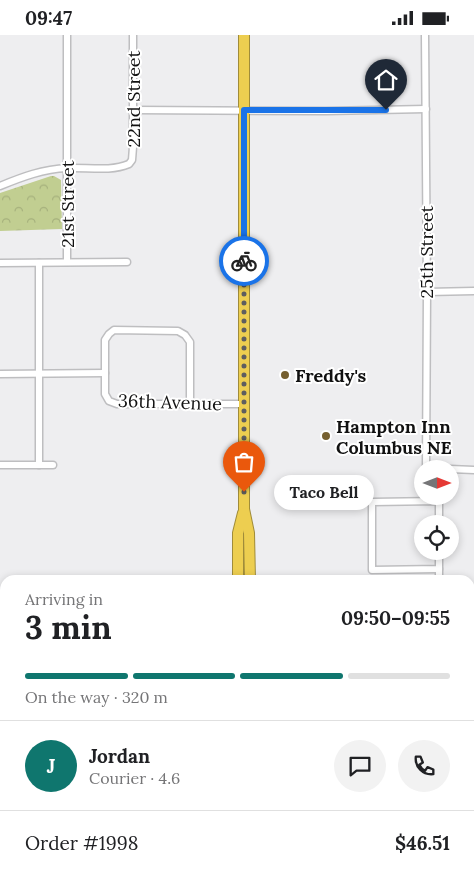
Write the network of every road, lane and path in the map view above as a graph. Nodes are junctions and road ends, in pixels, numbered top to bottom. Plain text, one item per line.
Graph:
1 (67, 35) edge
2 (133, 35) edge
3 (244, 35) edge
4 (425, 35) edge
5 (426, 109) junction
6 (133, 110) junction
7 (244, 110) junction
8 (67, 168) junction
9 (0, 186) edge
10 (67, 262) junction
11 (127, 262) dead end
12 (0, 263) edge
13 (39, 263) junction
14 (474, 291) edge
15 (427, 292) junction
16 (39, 373) junction
17 (105, 373) junction
18 (0, 374) edge
19 (190, 404) junction
20 (244, 404) junction
21 (426, 460) edge
22 (0, 465) edge
23 (39, 465) junction
24 (53, 465) dead end
25 (459, 469) edge
26 (474, 470) edge
27 (244, 509) junction
28 (439, 515) edge
29 (439, 560) edge
30 (439, 569) junction
31 (238, 575) edge
32 (250, 575) edge
33 (439, 575) edge

1 - 8 street, 21st Street
2 - 6 street, 22nd Street
3 - 7 highway
4 - 5 street, 25th Street
5 - 7 street
5 - 15 street, 25th Street
6 - 7 street
6 - 8 street, 22nd Street
7 - 20 highway
8 - 9 street
8 - 10 street, 21st Street
10 - 11 street
10 - 13 street, 21st Street
12 - 13 street
13 - 16 street, 21st Street
14 - 15 street
15 - 21 street, 25th Street
16 - 17 street, 36th Avenue
16 - 18 street, 36th Avenue
16 - 23 street, 21st Street
17 - 19 street, 36th Avenue
17 - 19 street
19 - 20 street, 36th Avenue
20 - 27 highway
22 - 23 street
23 - 24 street
25 - 26 street
27 - 31 highway
27 - 32 highway
28 - 30 street
29 - 30 street
30 - 33 street

